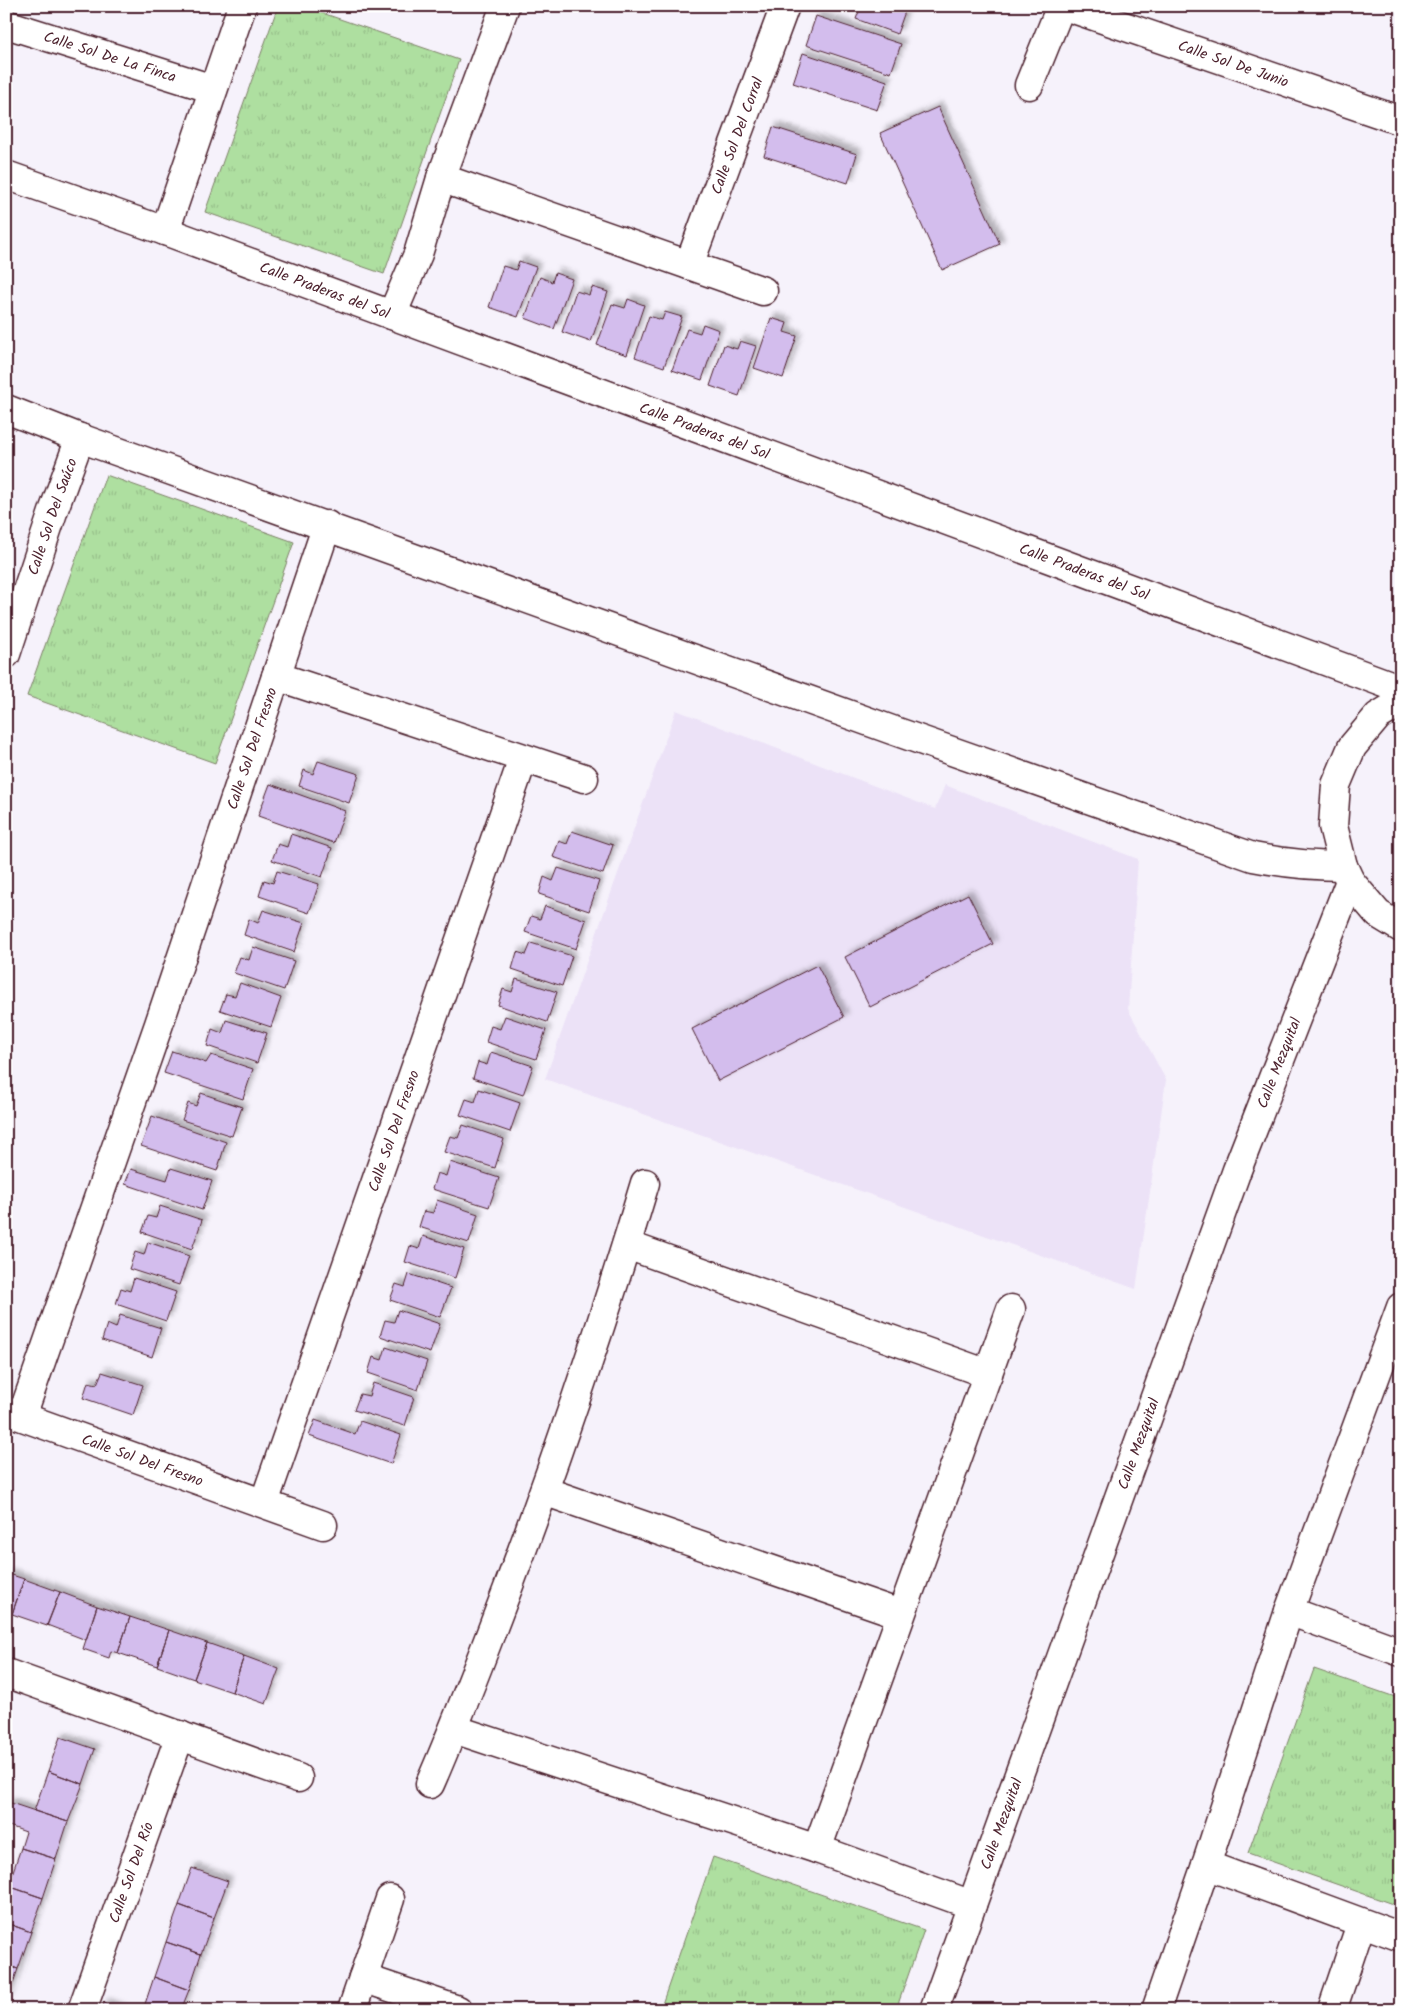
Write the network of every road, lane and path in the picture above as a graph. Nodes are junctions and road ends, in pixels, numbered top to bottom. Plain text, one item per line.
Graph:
1 (242, 6) edge
2 (505, 6) edge
3 (786, 6) edge
4 (1063, 6) edge
5 (6, 24) edge
6 (1029, 85) dead end
7 (214, 89) junction
8 (1401, 121) edge
9 (441, 178) junction
10 (8, 181) edge
11 (165, 231) junction
12 (689, 265) junction
13 (764, 291) dead end
14 (392, 315) junction
15 (6, 409) edge
16 (80, 438) junction
17 (326, 525) junction
18 (16, 593) edge
19 (6, 654) edge
20 (276, 676) junction
21 (1401, 689) edge
22 (1401, 702) edge
23 (523, 759) junction
24 (584, 778) dead end
25 (1347, 873) junction
26 (1401, 928) edge
27 (645, 1184) dead end
28 (627, 1245) junction
29 (1401, 1306) edge
30 (1011, 1309) dead end
31 (988, 1374) junction
32 (14, 1414) edge
33 (544, 1491) junction
34 (264, 1503) junction
35 (323, 1525) dead end
36 (1289, 1611) junction
37 (900, 1614) junction
38 (1401, 1652) edge
39 (6, 1673) edge
40 (454, 1729) junction
41 (180, 1735) junction
42 (298, 1778) dead end
43 (430, 1784) dead end
44 (817, 1849) junction
45 (1206, 1865) junction
46 (390, 1899) dead end
47 (972, 1905) junction
48 (1361, 1924) junction
49 (1401, 1937) edge
50 (363, 1978) junction
51 (82, 2010) edge
52 (352, 2010) edge
53 (458, 2010) edge
54 (934, 2010) edge
55 (1156, 2010) edge
56 (1332, 2010) edge

1 - 7 street
2 - 9 street
3 - 12 street, Calle Sol Del Corral
4 - 6 street, Calle Sol De Junio
4 - 8 street, Calle Sol De Junio
5 - 7 street, Calle Sol De La Finca
7 - 11 street
9 - 12 street
9 - 14 street
10 - 11 street, Calle Praderas del Sol
11 - 14 street, Calle Praderas del Sol
12 - 13 street
14 - 21 street, Calle Praderas del Sol
15 - 16 street
16 - 17 street
16 - 18 street, Calle Sol Del Saúco
17 - 20 street, Calle Sol Del Fresno
17 - 25 street
18 - 19 street, Calle Sol Del Saúco
20 - 23 street, Calle Sol Del Fresno
20 - 32 street, Calle Sol Del Fresno
22 - 25 street
23 - 24 street, Calle Sol Del Fresno
23 - 34 street, Calle Sol Del Fresno
25 - 26 street
25 - 47 street, Calle Mezquital
27 - 28 street
28 - 31 street
28 - 33 street
29 - 36 street
30 - 31 street
31 - 37 street
32 - 34 street, Calle Sol Del Fresno
33 - 37 street
33 - 40 street
34 - 35 street, Calle Sol Del Fresno
36 - 38 street
36 - 45 street
37 - 44 street
39 - 41 street
40 - 43 street
40 - 44 street
41 - 42 street
41 - 51 street, Calle Sol Del Río
44 - 47 street
45 - 48 street
45 - 55 street
46 - 50 street
47 - 54 street, Calle Mezquital
48 - 49 street
48 - 56 street
50 - 52 street
50 - 53 street

